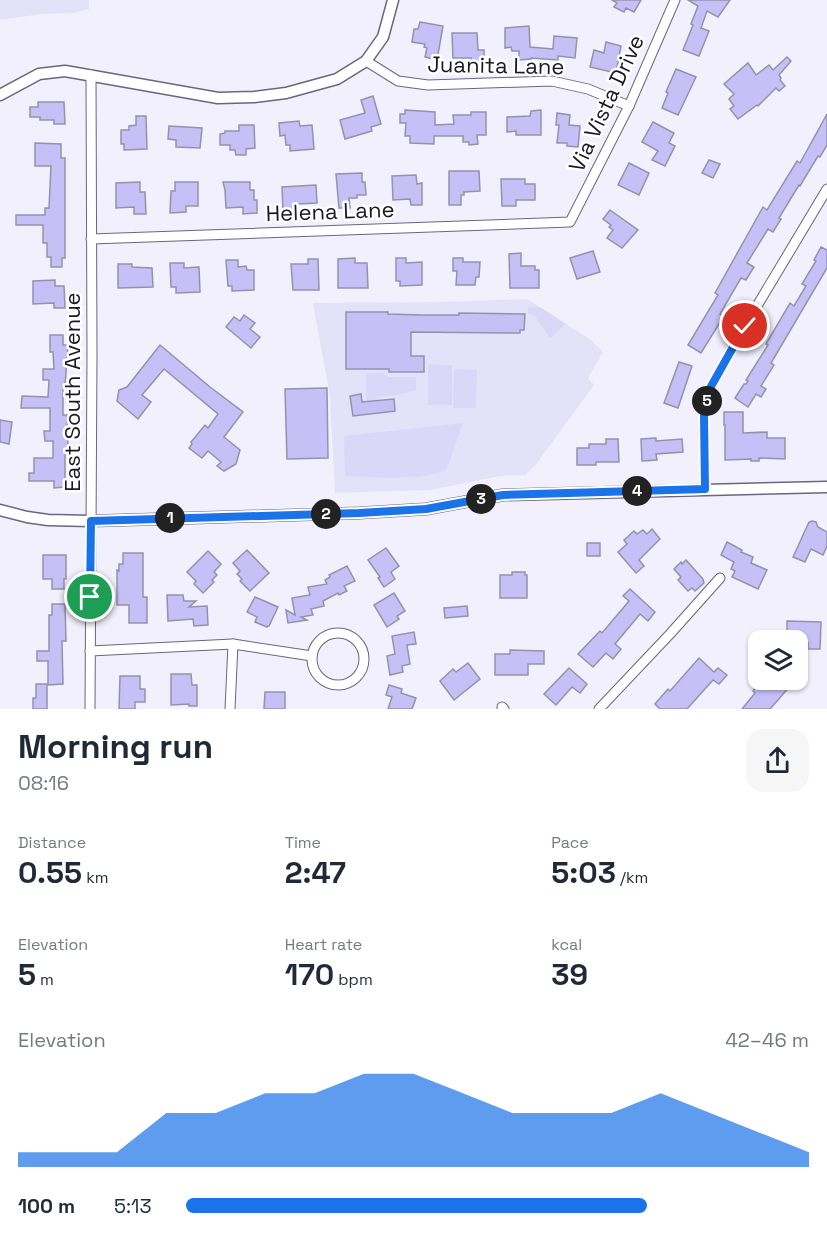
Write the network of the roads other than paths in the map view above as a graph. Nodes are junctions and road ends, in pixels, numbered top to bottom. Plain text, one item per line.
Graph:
1 (393, 0) edge
2 (675, 0) edge
3 (366, 61) junction
4 (91, 75) junction
5 (0, 95) edge
6 (629, 106) junction
7 (827, 189) edge
8 (570, 222) joint
9 (91, 239) junction
10 (827, 487) edge
11 (705, 489) junction
12 (0, 510) edge
13 (91, 521) junction
14 (720, 578) dead end
15 (233, 644) junction
16 (90, 651) junction
17 (312, 656) junction
18 (90, 709) edge
19 (230, 709) edge
20 (599, 709) edge

1 - 3 street
2 - 6 street, Via Vista Drive
3 - 4 street
3 - 6 street, Juanita Lane
4 - 5 street
4 - 9 street, East South Avenue
6 - 8 street, Via Vista Drive
7 - 11 street
8 - 9 street, Helena Lane
9 - 13 street, East South Avenue
10 - 11 street
11 - 13 street
12 - 13 street
13 - 16 street, East South Avenue
14 - 20 street
15 - 16 street
15 - 17 street
15 - 19 street
16 - 18 street, East South Avenue
17 - 17 street

